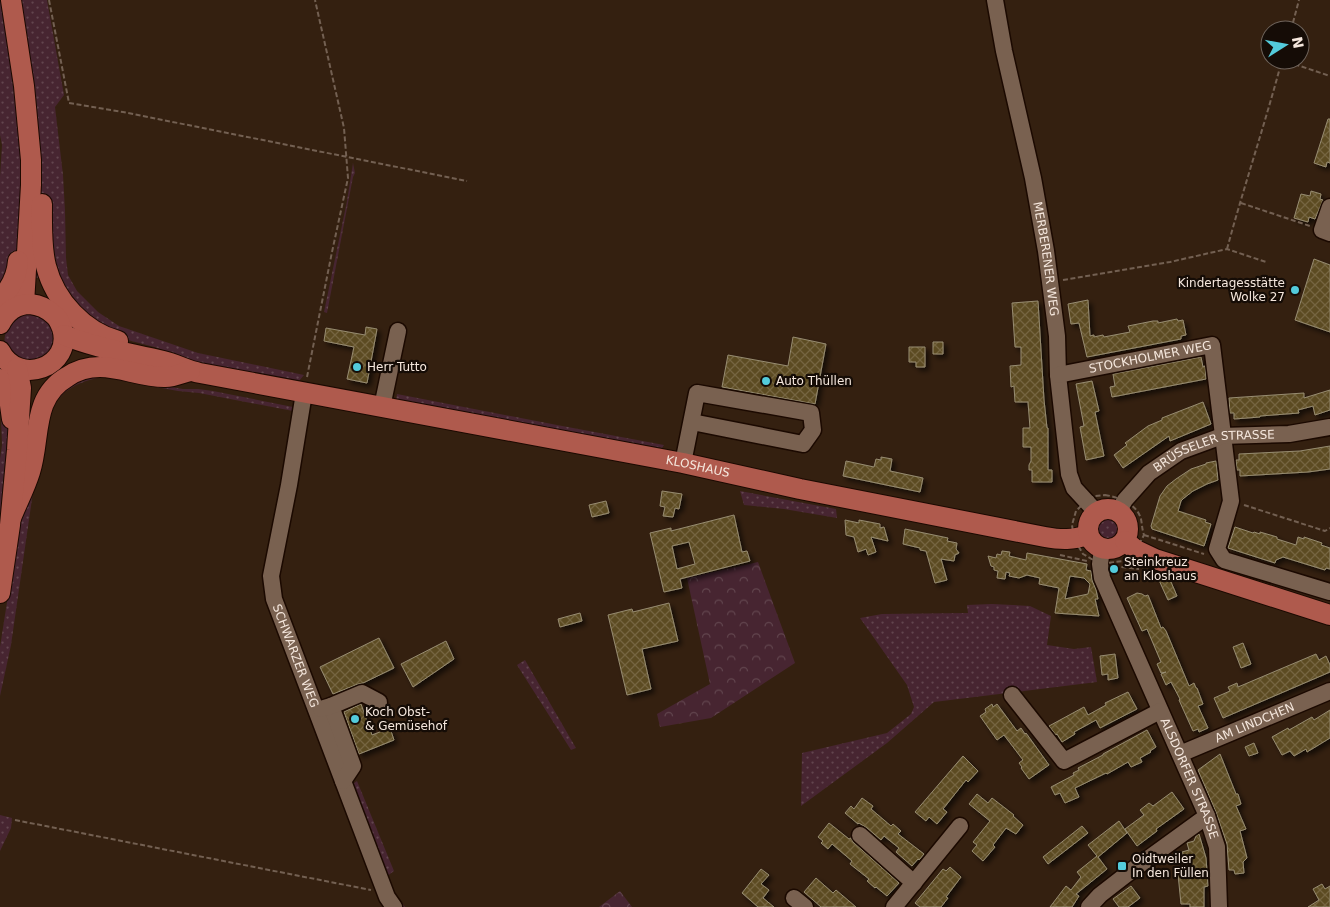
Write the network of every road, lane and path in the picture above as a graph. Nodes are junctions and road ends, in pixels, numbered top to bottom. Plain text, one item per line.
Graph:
1 (11, 0) edge
2 (49, 0) edge
3 (315, 0) edge
4 (995, 0) edge
5 (1300, 0) edge
6 (1294, 20) edge
7 (1310, 69) edge
8 (1279, 70) edge
9 (1330, 76) edge
10 (346, 157) junction
11 (31, 160) junction
12 (467, 181) dead end
13 (1240, 202) junction
14 (1330, 207) edge
15 (1326, 231) edge
16 (1227, 249) junction
17 (1266, 262) dead end
18 (1051, 282) junction
19 (0, 299) edge
20 (32, 305) junction
21 (0, 323) edge
22 (398, 331) dead end
23 (62, 344) junction
24 (0, 351) edge
25 (18, 368) junction
26 (38, 369) junction
27 (190, 371) junction
28 (1058, 375) junction
29 (0, 379) edge
30 (304, 393) junction
31 (382, 406) junction
32 (692, 422) junction
33 (1330, 427) edge
34 (1222, 436) junction
35 (683, 463) junction
36 (1231, 501) junction
37 (1096, 512) junction
38 (1118, 512) junction
39 (11, 513) junction
40 (1330, 528) edge
41 (1144, 535) dead end
42 (1088, 541) junction
43 (1125, 541) junction
44 (1224, 560) junction
45 (1330, 592) edge
46 (0, 594) edge
47 (1330, 615) edge
48 (1330, 690) edge
49 (1012, 695) dead end
50 (379, 702) dead end
51 (324, 708) junction
52 (1160, 711) junction
53 (1180, 754) junction
54 (1207, 816) junction
55 (15, 820) dead end
56 (960, 826) dead end
57 (860, 836) dead end
58 (914, 883) junction
59 (383, 885) junction
60 (394, 907) edge
61 (894, 907) edge
62 (1089, 907) edge
63 (1219, 907) edge

1 - 11 main road
2 - 10 path
3 - 10 path
4 - 18 street, MERBERENER WEG
5 - 6 path
7 - 9 path
8 - 13 path
10 - 12 path
10 - 30 path
11 - 19 main road
11 - 20 main road
11 - 27 main road
13 - 15 path
13 - 16 path
14 - 15 street
16 - 17 path
16 - 18 path
18 - 28 street, MERBERENER WEG
20 - 21 main road
20 - 23 main road
22 - 31 street
23 - 26 main road
23 - 27 main road, KLOSHAUS
24 - 25 main road
25 - 26 main road
25 - 39 main road
26 - 39 main road
27 - 30 main road, KLOSHAUS
27 - 39 main road
28 - 34 street, STOCKHOLMER WEG
28 - 37 street, MERBERENER WEG
29 - 39 main road
30 - 31 main road, KLOSHAUS
30 - 51 street, SCHWARZER WEG
31 - 35 main road, KLOSHAUS
32 - 32 street
32 - 35 street
33 - 34 street, BRÜSSELER STRASSE
34 - 36 street
34 - 38 street, BRÜSSELER STRASSE
35 - 42 main road, KLOSHAUS
36 - 40 path
36 - 44 street
37 - 38 main road
37 - 42 main road
38 - 43 main road
39 - 46 main road
41 - 44 path
42 - 43 main road
42 - 52 street, ALSDORFER STRASSE
43 - 47 main road
44 - 45 street
48 - 53 street, AM LINDCHEN
49 - 52 street, ALSDORFER STRASSE
50 - 51 street
51 - 59 street, SCHWARZER WEG
52 - 53 street, ALSDORFER STRASSE
53 - 54 street, ALSDORFER STRASSE
54 - 62 street
54 - 63 street, ALSDORFER STRASSE
55 - 59 path
56 - 58 street
57 - 58 street
58 - 61 street
59 - 60 street, SCHWARZER WEG

